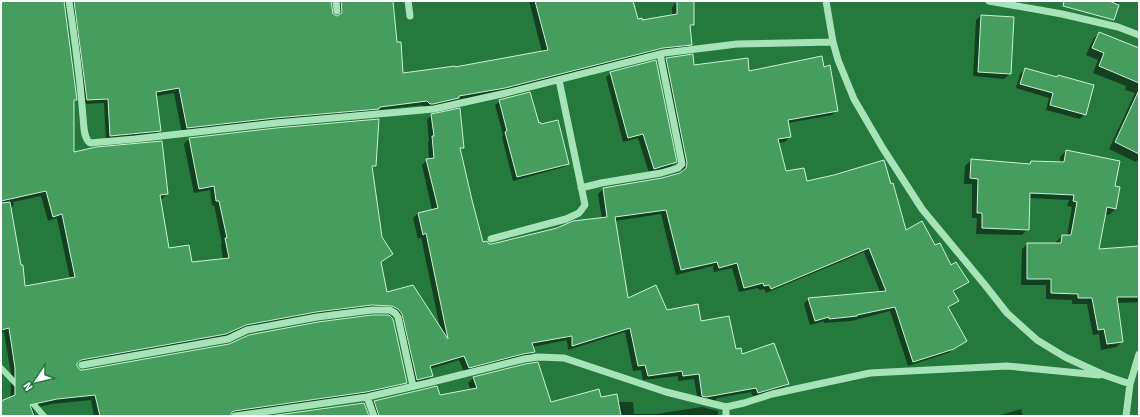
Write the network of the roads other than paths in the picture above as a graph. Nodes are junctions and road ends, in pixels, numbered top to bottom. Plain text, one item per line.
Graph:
1 (69, 1) edge
2 (336, 1) edge
3 (408, 1) edge
4 (826, 1) edge
5 (988, 1) edge
6 (337, 10) dead end
7 (410, 16) dead end
8 (1139, 35) edge
9 (833, 42) junction
10 (660, 54) junction
11 (559, 80) junction
12 (581, 188) junction
13 (491, 238) dead end
14 (1139, 354) edge
15 (82, 365) dead end
16 (1104, 375) junction
17 (1130, 384) junction
18 (413, 386) junction
19 (366, 397) junction
20 (726, 407) junction
21 (235, 416) edge
22 (374, 416) edge
23 (726, 416) edge
24 (1126, 416) edge

1 - 11 street
2 - 6 street
3 - 7 street
4 - 9 street
5 - 8 street
9 - 10 street
9 - 16 street
10 - 11 street
10 - 12 street
11 - 12 street
12 - 13 street
14 - 17 street
15 - 18 street
16 - 17 street
16 - 20 street
17 - 24 street
18 - 19 street
18 - 20 street
19 - 21 street
19 - 22 street
20 - 23 street

